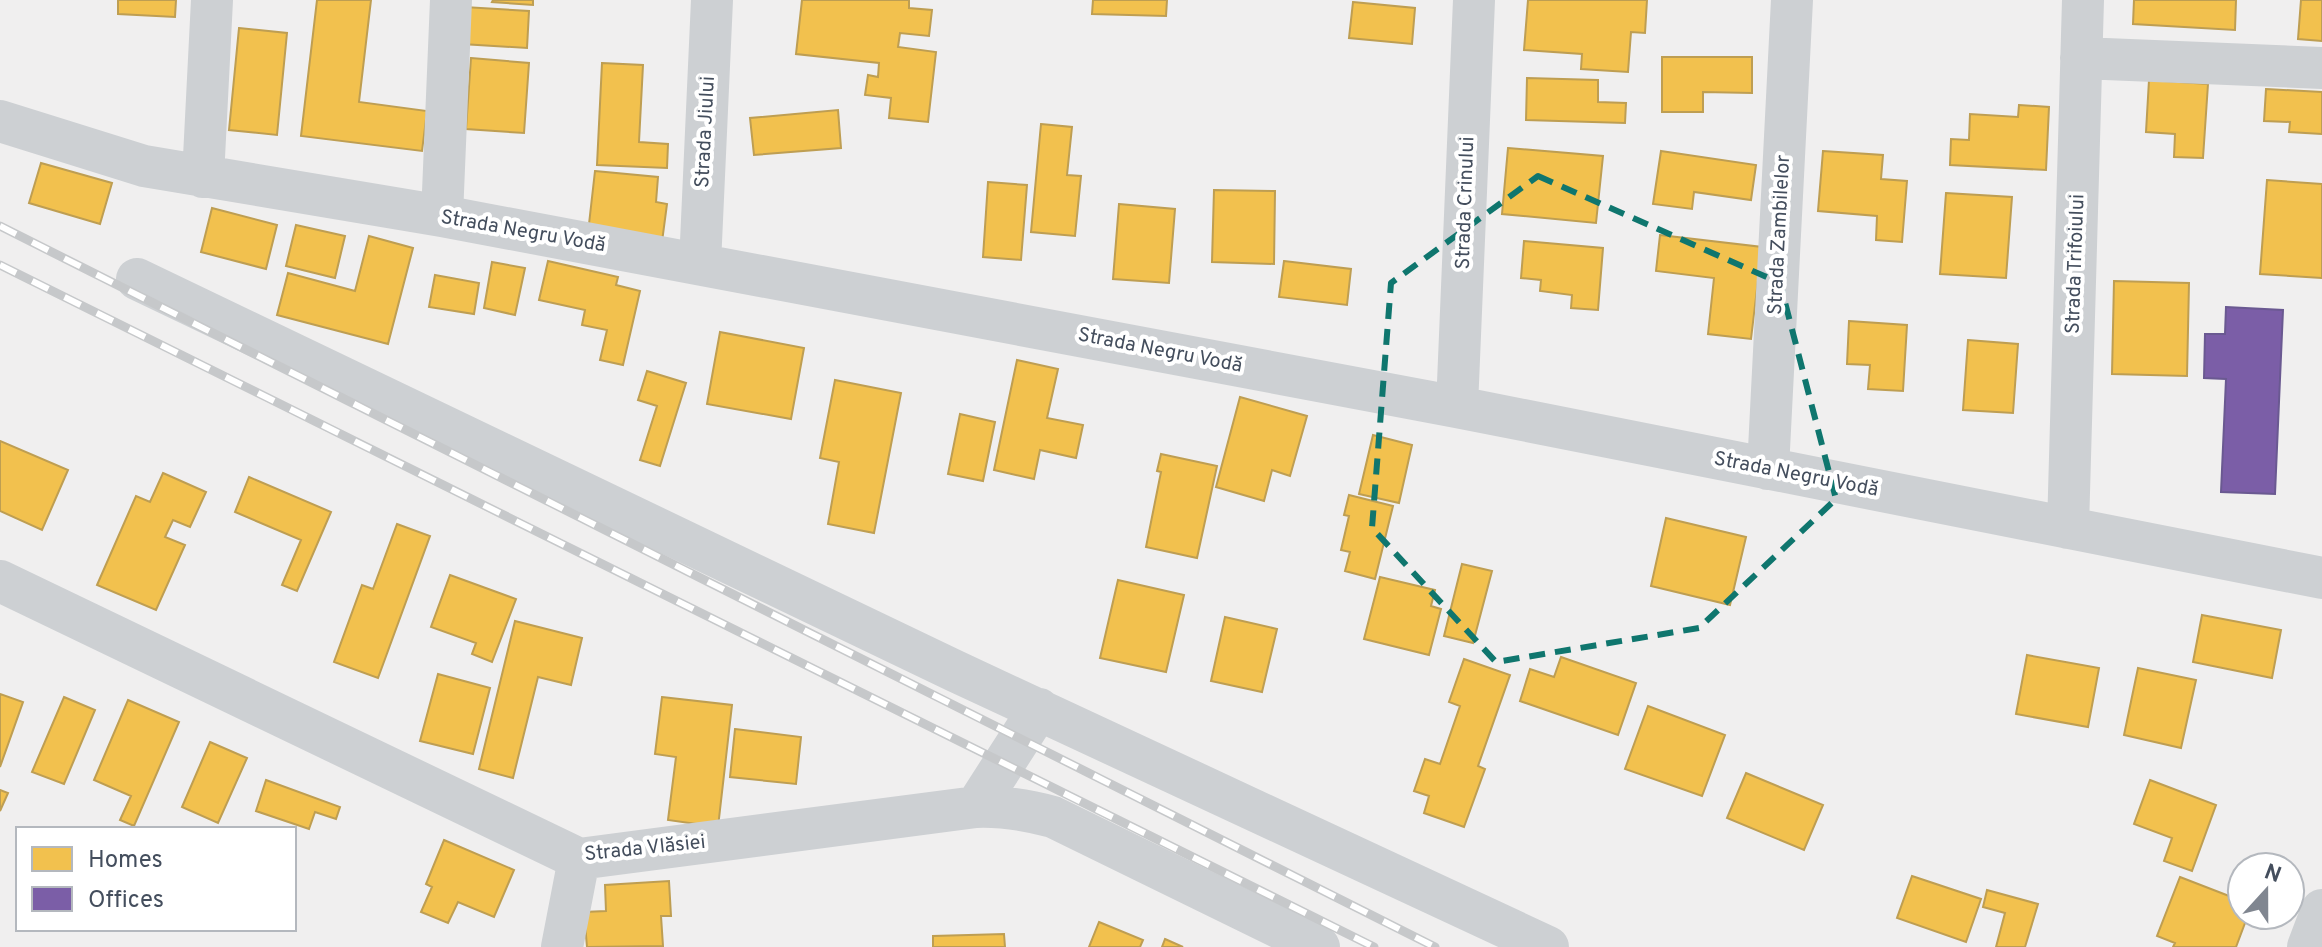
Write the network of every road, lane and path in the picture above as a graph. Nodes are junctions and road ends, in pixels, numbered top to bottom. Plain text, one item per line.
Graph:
1 (212, 0) edge
2 (451, 0) edge
3 (712, 0) edge
4 (1474, 0) edge
5 (1792, 0) edge
6 (2083, 0) edge
7 (2081, 58) junction
8 (2322, 68) edge
9 (0, 121) edge
10 (203, 177) junction
11 (442, 216) junction
12 (700, 264) junction
13 (137, 279) dead end
14 (1457, 407) junction
15 (1768, 469) junction
16 (2068, 528) junction
17 (2322, 578) edge
18 (0, 581) edge
19 (1039, 709) junction
20 (976, 807) junction
21 (579, 859) junction
22 (562, 947) edge
23 (1319, 947) edge
24 (1548, 947) edge

1 - 10 street
2 - 11 street
3 - 12 street, Strada Jiului
4 - 14 street, Strada Crinului
5 - 15 street, Strada Zambilelor
6 - 7 street, Strada Trifoiului
7 - 8 street
7 - 16 street, Strada Trifoiului
9 - 10 street, Strada Negru Vodă
10 - 11 street, Strada Negru Vodă
11 - 12 street, Strada Negru Vodă
12 - 14 street, Strada Negru Vodă
13 - 19 street
14 - 15 street, Strada Negru Vodă
15 - 16 street, Strada Negru Vodă
16 - 17 street, Strada Negru Vodă
18 - 21 street, Strada Vlăsiei
19 - 20 street
19 - 24 street
20 - 21 street, Strada Vlăsiei
20 - 23 street, Strada Vlăsiei
21 - 22 street

